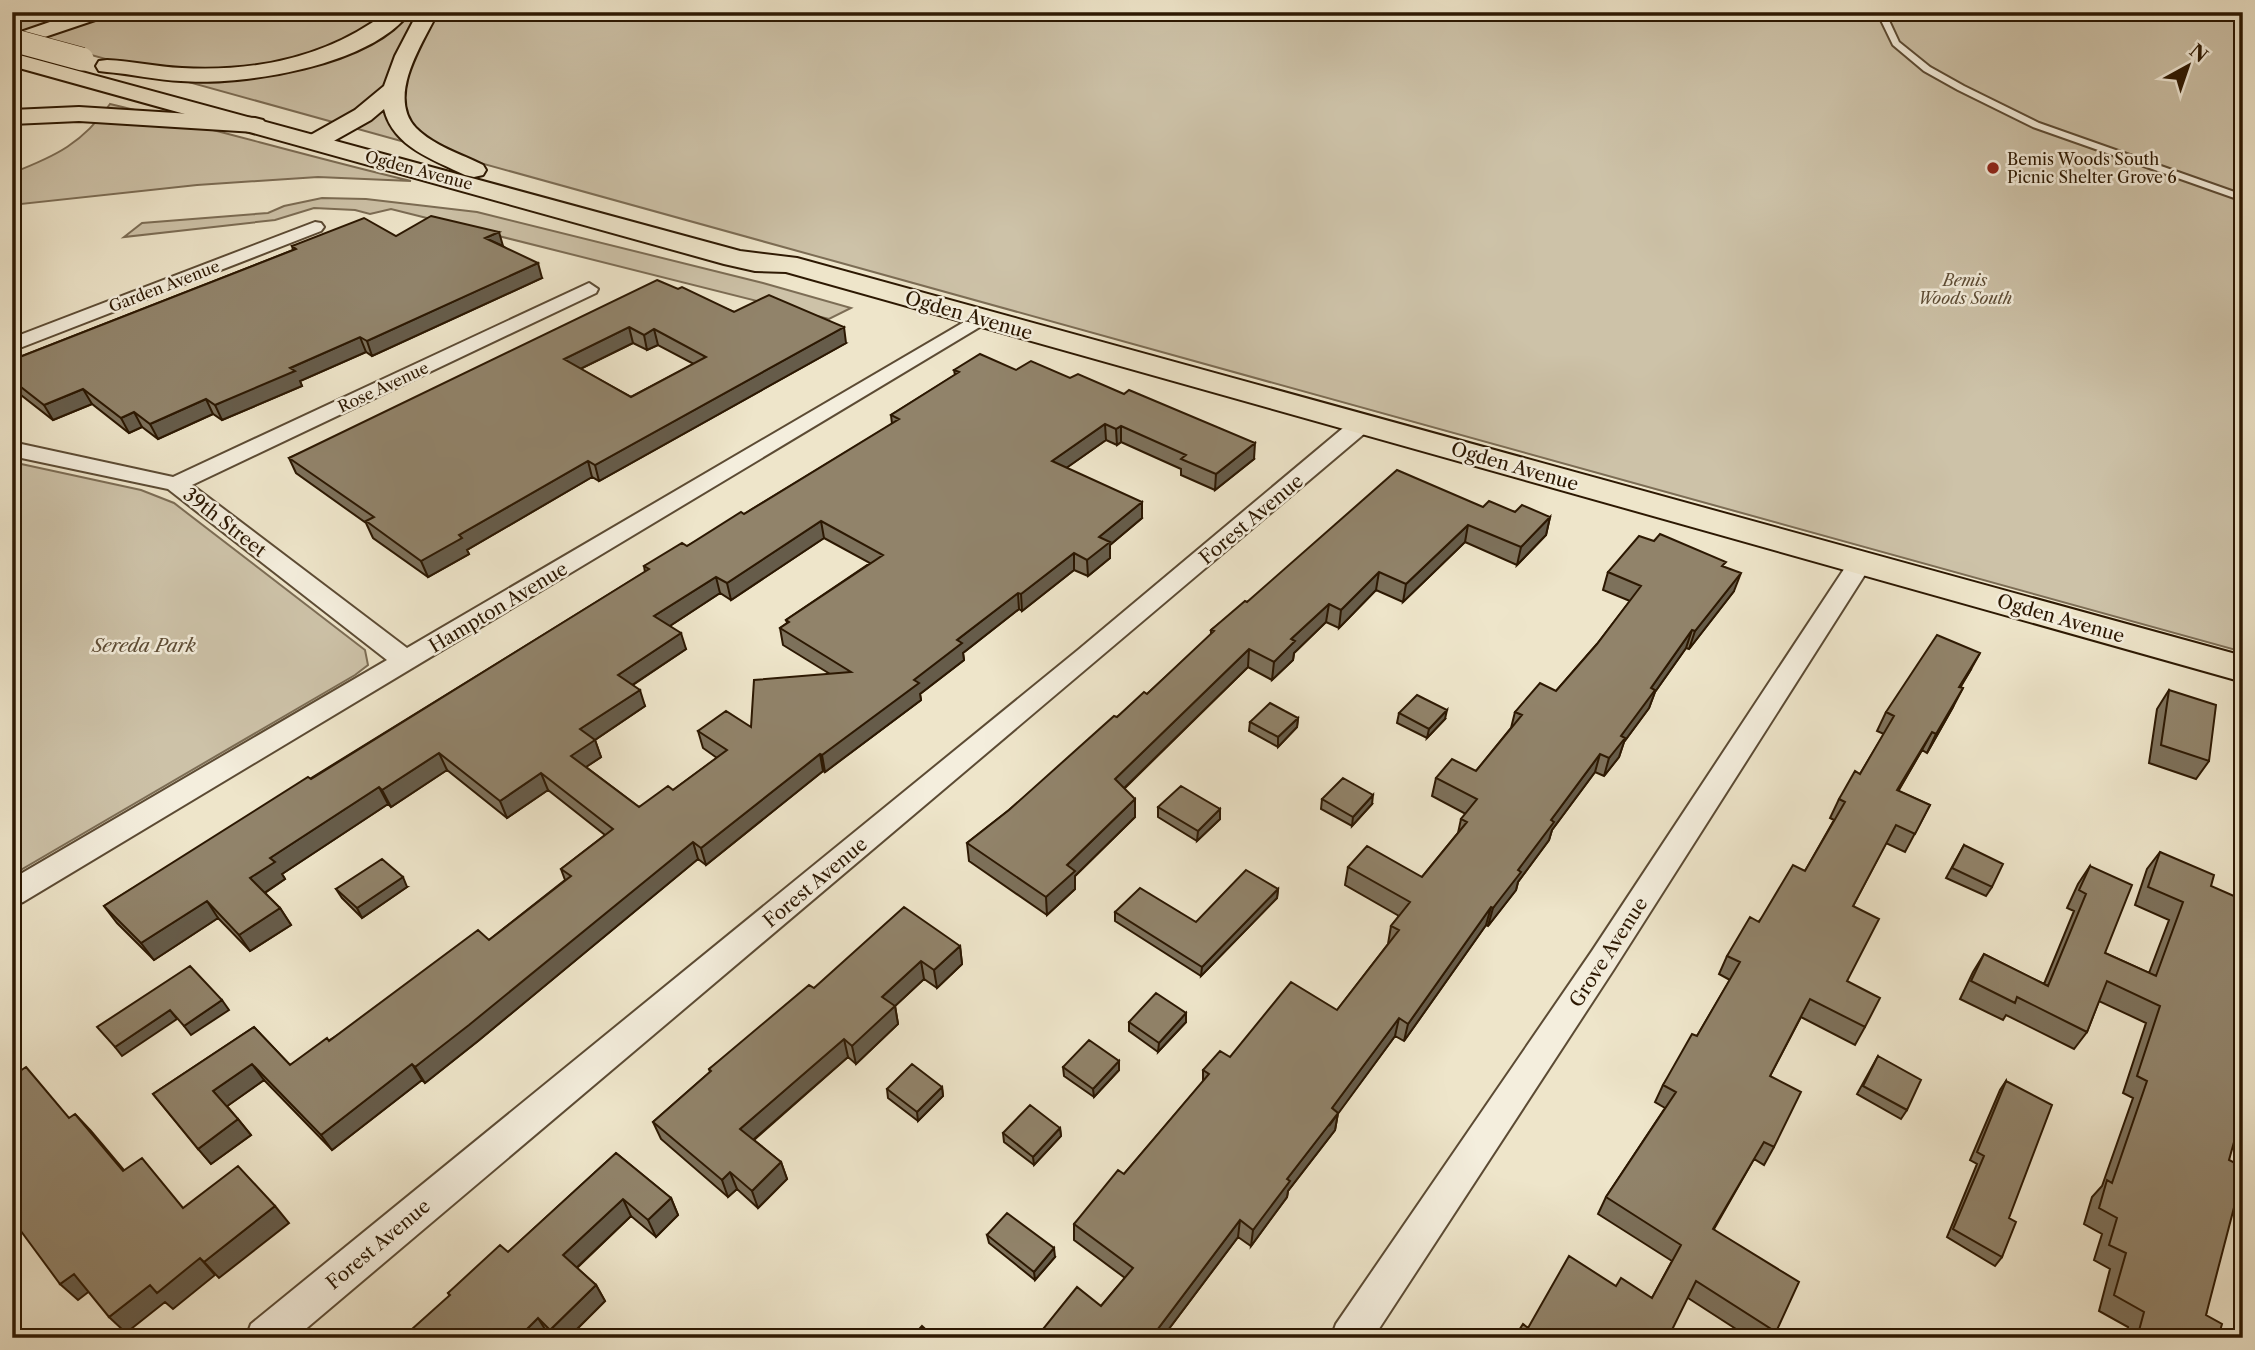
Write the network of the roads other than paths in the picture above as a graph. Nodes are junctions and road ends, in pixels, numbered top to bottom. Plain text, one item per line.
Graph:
1 (400, 12) edge
2 (428, 12) edge
3 (1881, 12) edge
4 (99, 13) edge
5 (12, 41) edge
6 (12, 59) edge
7 (107, 66) junction
8 (395, 88) junction
9 (12, 117) edge
10 (255, 125) junction
11 (324, 137) junction
12 (474, 170) junction
13 (2243, 198) edge
14 (315, 227) dead end
15 (788, 264) junction
16 (589, 289) dead end
17 (983, 319) junction
18 (12, 345) edge
19 (1363, 423) junction
20 (12, 449) edge
21 (176, 484) junction
22 (1861, 562) junction
23 (406, 661) junction
24 (2243, 668) edge
25 (12, 894) edge
26 (265, 1338) edge
27 (1350, 1338) edge

1 - 7 main road
2 - 8 main road
3 - 13 lane
4 - 5 main road
5 - 7 main road, Ogden Avenue, bridge
6 - 10 main road, Ogden Avenue
7 - 11 main road, Ogden Avenue
8 - 11 main road
8 - 12 main road
9 - 10 main road
10 - 11 main road, Ogden Avenue
11 - 12 main road, Ogden Avenue
11 - 15 main road, Ogden Avenue
12 - 15 main road, Ogden Avenue
14 - 18 street, Garden Avenue
15 - 17 main road, Ogden Avenue
16 - 21 street, Rose Avenue
17 - 19 main road, Ogden Avenue
17 - 23 street, Hampton Avenue
19 - 22 main road, Ogden Avenue
19 - 26 street, Forest Avenue
20 - 21 street, 39th Street
21 - 23 street, 39th Street
22 - 24 main road, Ogden Avenue
22 - 27 street, Grove Avenue
23 - 25 street, Hampton Avenue

